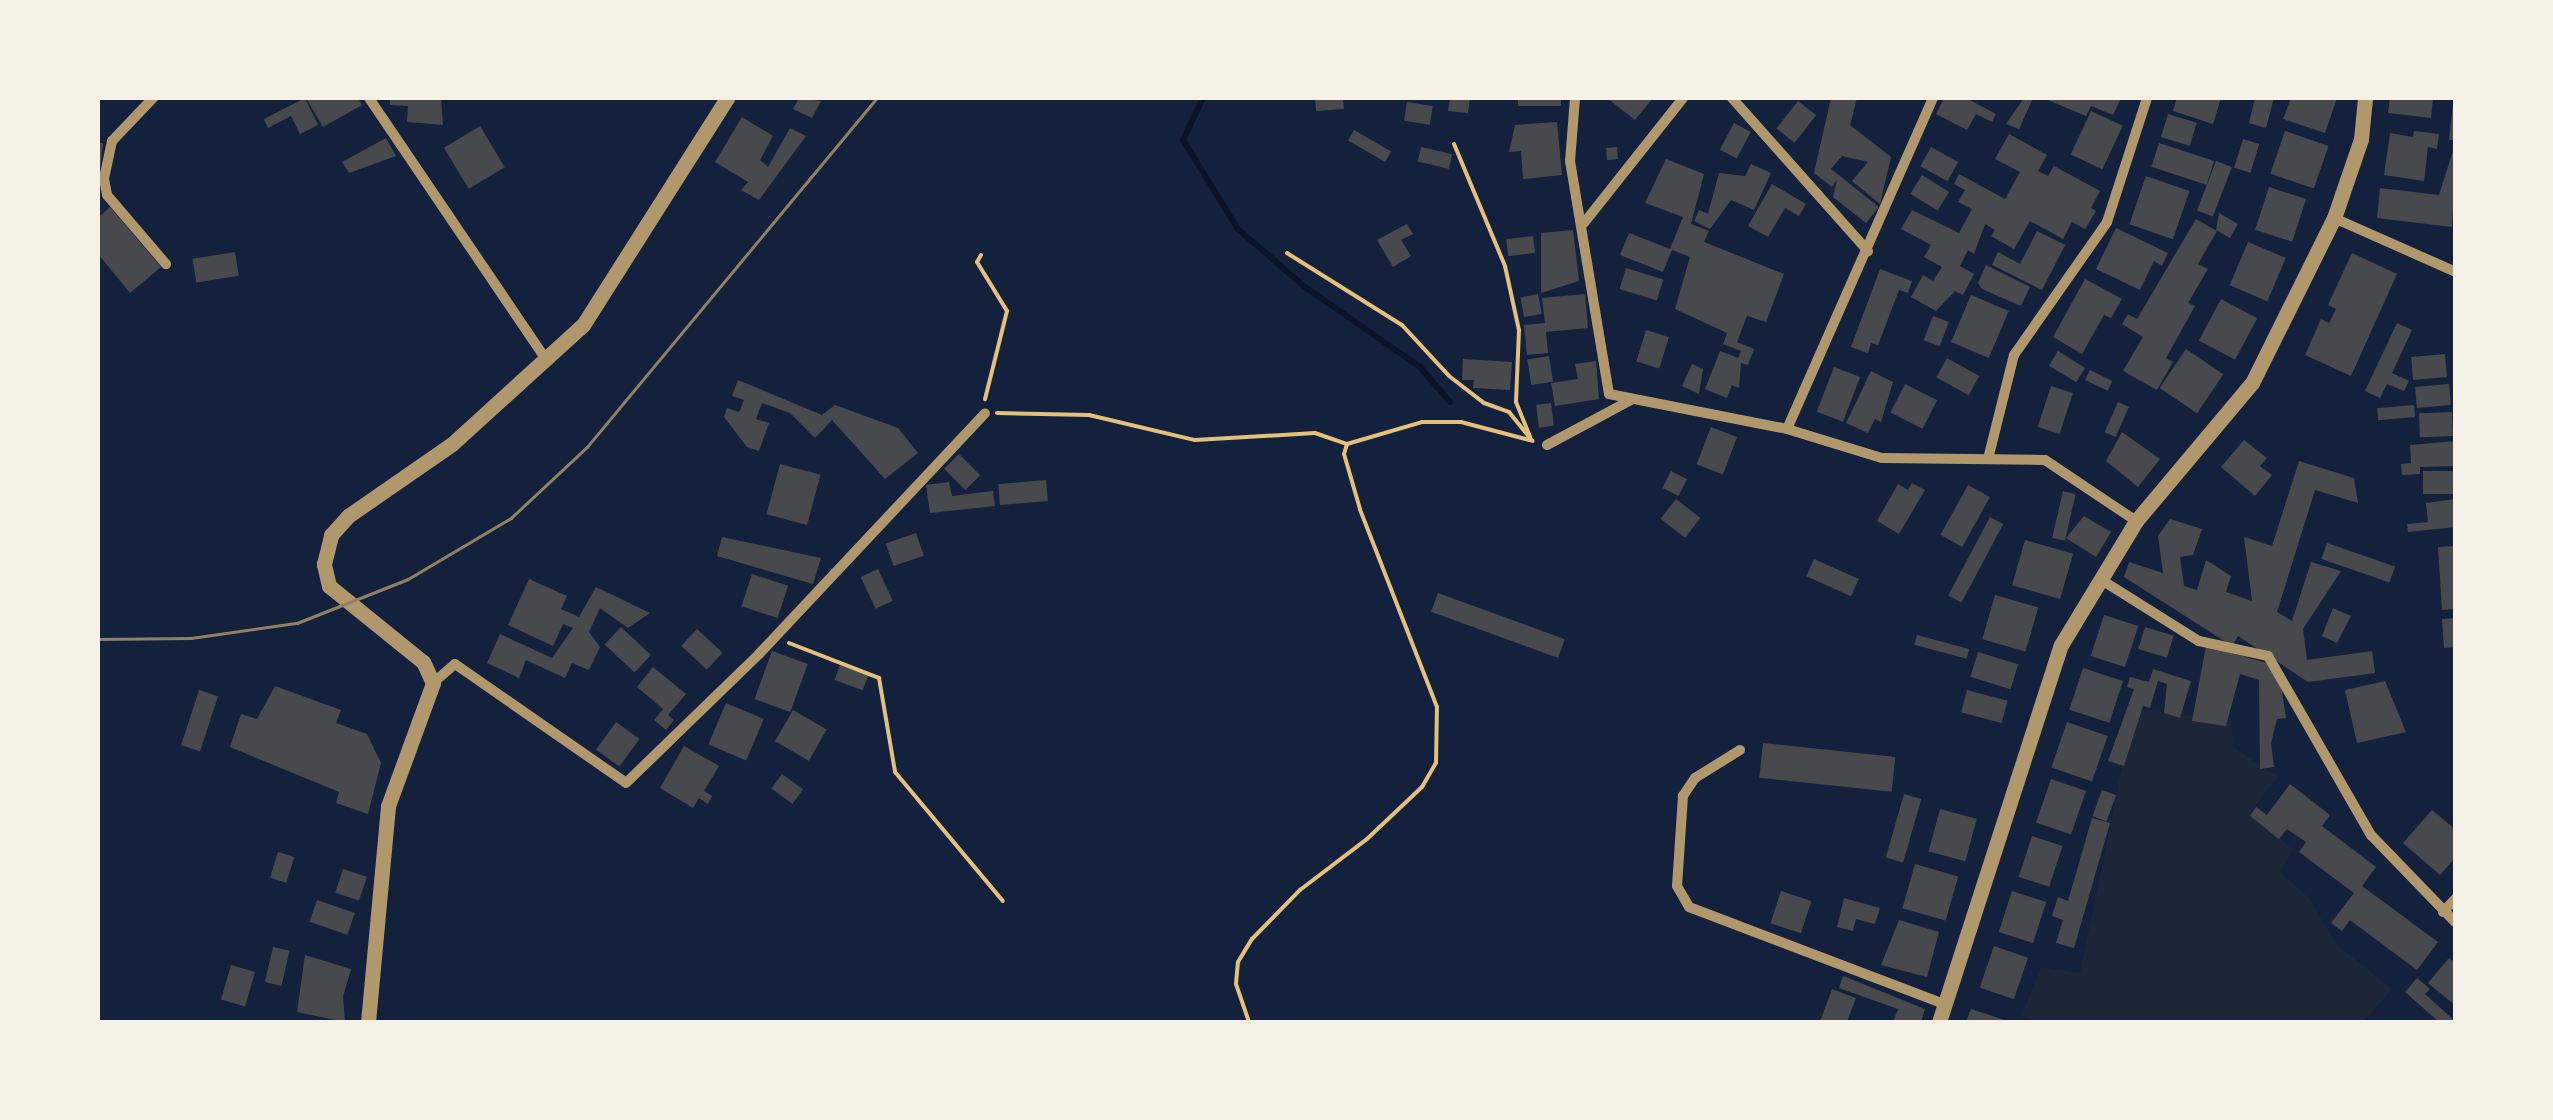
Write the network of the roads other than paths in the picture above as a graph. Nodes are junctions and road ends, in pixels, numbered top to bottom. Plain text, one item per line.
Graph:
1 (153, 98) edge
2 (369, 98) edge
3 (728, 98) edge
4 (1575, 98) edge
5 (1683, 98) edge
6 (1732, 98) edge
7 (1933, 98) edge
8 (2147, 98) edge
9 (2365, 98) edge
10 (2334, 218) junction
11 (1584, 222) junction
12 (1868, 252) junction
13 (166, 264) dead end
14 (2456, 272) edge
15 (545, 358) junction
16 (1631, 400) junction
17 (986, 412) road end
18 (1787, 429) junction
19 (1547, 444) road end
20 (1988, 459) junction
21 (2136, 522) junction
22 (2100, 579) junction
23 (432, 683) junction
24 (1740, 750) dead end
25 (2456, 898) edge
26 (2443, 912) junction
27 (2456, 924) edge
28 (1945, 1004) junction
29 (368, 1022) edge
30 (1939, 1022) edge

1 - 13 street
2 - 15 street
3 - 15 street
4 - 11 street
5 - 11 street
6 - 12 street
7 - 12 street
8 - 20 street
9 - 10 street
10 - 14 street
10 - 21 street
11 - 16 street
12 - 18 street
15 - 23 street
16 - 18 street
16 - 19 street
17 - 23 street
18 - 20 street
20 - 21 street
21 - 22 street
22 - 26 street
22 - 28 street
23 - 29 street
24 - 28 street
25 - 26 street
26 - 27 street
28 - 30 street

